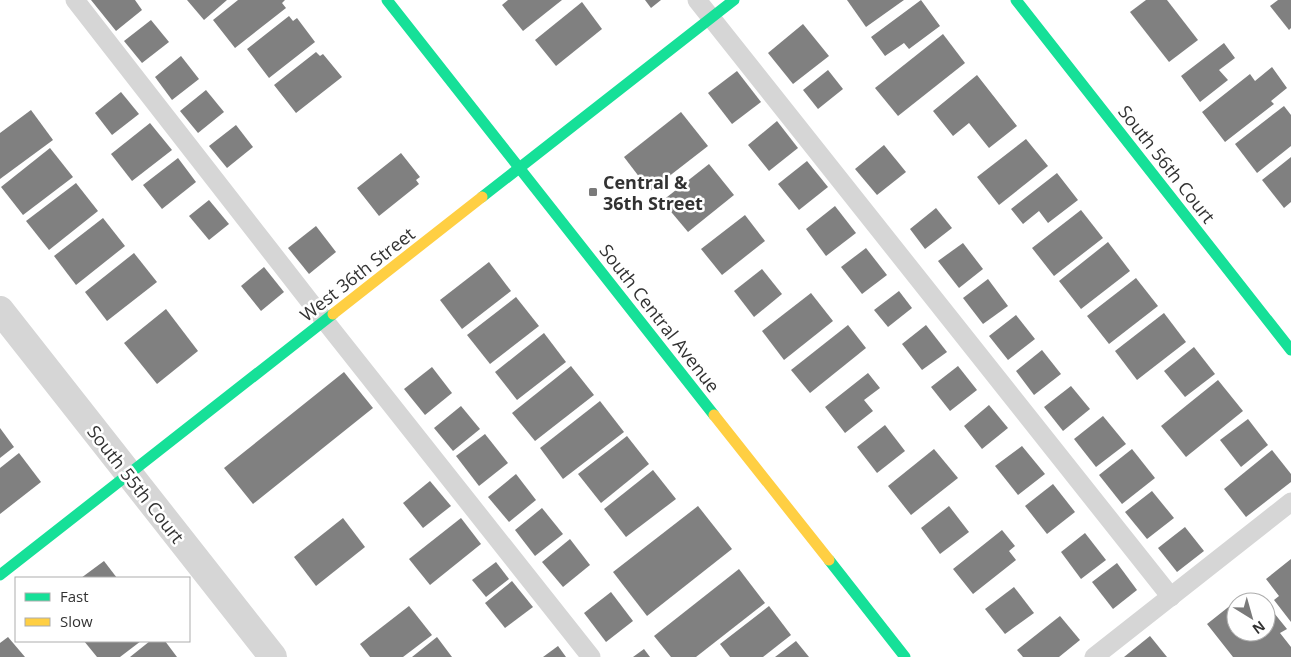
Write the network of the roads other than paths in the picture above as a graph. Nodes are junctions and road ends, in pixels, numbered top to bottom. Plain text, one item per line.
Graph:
1 (75, 0) edge
2 (387, 0) edge
3 (697, 0) edge
4 (734, 0) edge
5 (1016, 0) edge
6 (711, 18) junction
7 (520, 169) junction
8 (0, 310) edge
9 (325, 321) junction
10 (1291, 350) edge
11 (129, 474) junction
12 (1291, 502) edge
13 (0, 575) edge
14 (1171, 596) junction
15 (273, 657) edge
16 (591, 657) edge
17 (905, 657) edge
18 (1094, 657) edge

1 - 9 lane
2 - 7 street, South Central Avenue
3 - 6 lane
4 - 6 street, West 36th Street
5 - 10 street, South 56th Court
6 - 7 street, West 36th Street
6 - 14 lane
7 - 9 street, West 36th Street
7 - 17 street, South Central Avenue
8 - 11 street, South 55th Court
9 - 11 street, West 36th Street
9 - 16 lane
11 - 13 street, West 36th Street
11 - 15 street, South 55th Court
12 - 14 lane
14 - 18 lane

